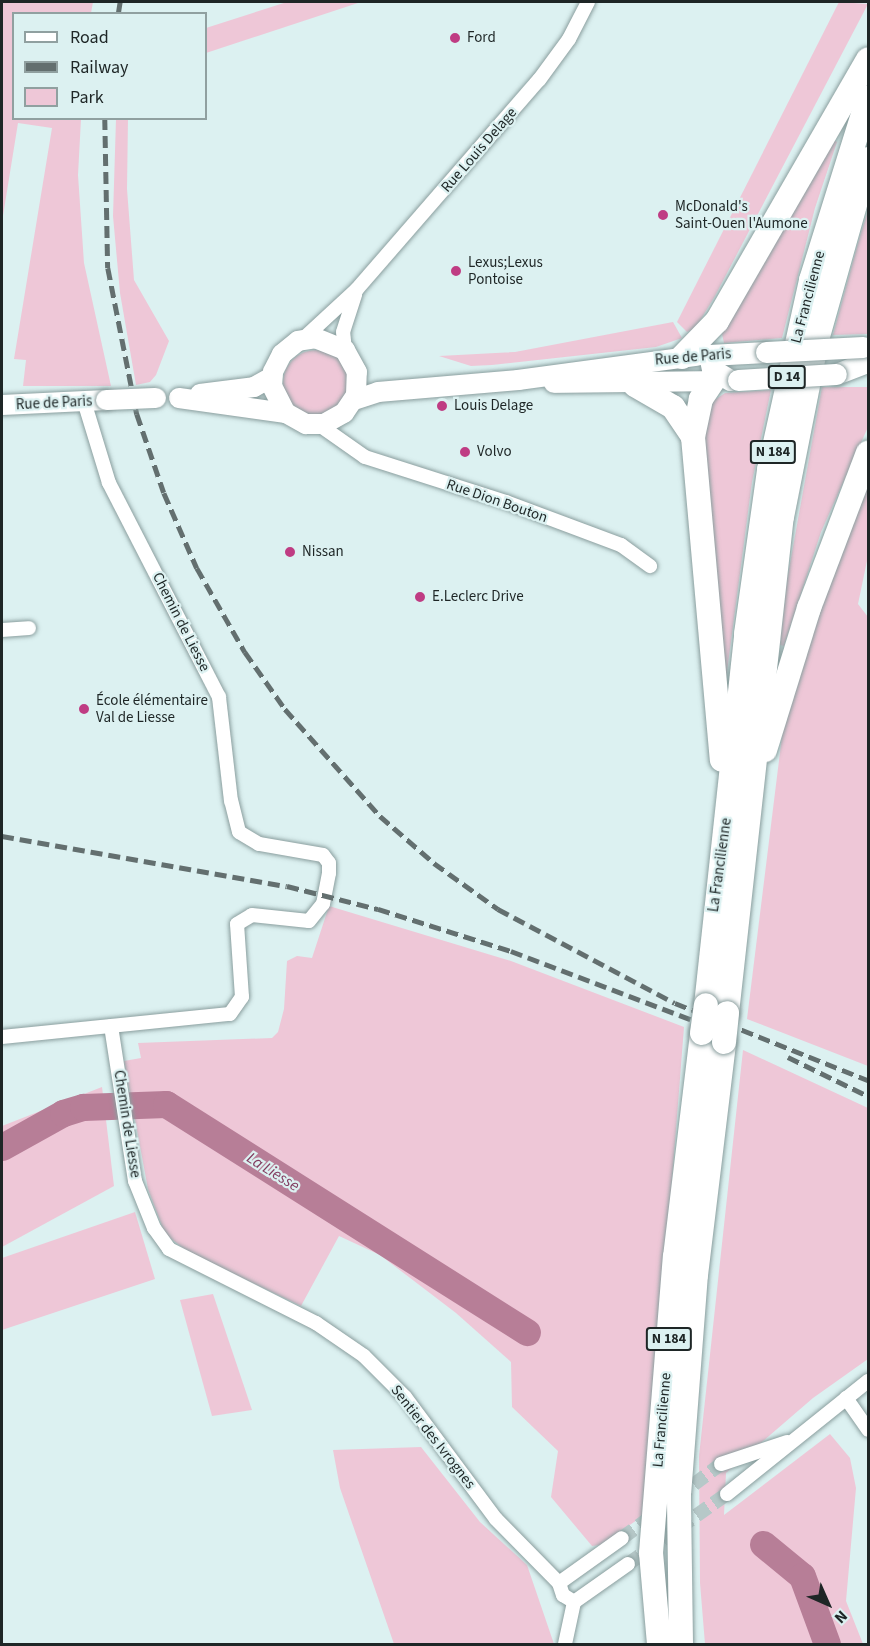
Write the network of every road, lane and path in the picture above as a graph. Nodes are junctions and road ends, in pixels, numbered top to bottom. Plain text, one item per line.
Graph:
1 (588, 2) edge
2 (868, 59) edge
3 (868, 99) edge
4 (868, 159) edge
5 (357, 289) junction
6 (717, 321) junction
7 (302, 340) junction
8 (345, 350) junction
9 (709, 355) junction
10 (682, 357) junction
11 (864, 361) edge
12 (356, 367) junction
13 (731, 372) junction
14 (272, 377) junction
15 (518, 380) junction
16 (450, 383) junction
17 (635, 385) junction
18 (179, 398) junction
19 (84, 401) junction
20 (2, 405) edge
21 (350, 406) junction
22 (286, 413) junction
23 (318, 424) junction
24 (693, 437) junction
25 (343, 440) junction
26 (868, 453) edge
27 (650, 567) dead end
28 (29, 628) dead end
29 (2, 630) edge
30 (737, 812) junction
31 (111, 1026) junction
32 (2, 1037) edge
33 (713, 1038) junction
34 (202, 1268) joint
35 (868, 1381) edge
36 (846, 1398) junction
37 (868, 1430) edge
38 (794, 1440) junction
39 (721, 1464) tunnel mouth
40 (727, 1494) tunnel mouth
41 (622, 1538) tunnel mouth
42 (628, 1564) tunnel mouth
43 (559, 1583) junction
44 (574, 1602) junction
45 (565, 1644) edge
46 (659, 1644) edge
47 (681, 1644) edge

1 - 5 street, Rue Louis Delage
2 - 6 highway
3 - 30 highway, La Francilienne / N 184
4 - 30 highway, La Francilienne / N 184
5 - 7 street, Rue Louis Delage
5 - 8 street
6 - 9 highway
6 - 10 highway
7 - 8 main road
7 - 14 main road
8 - 12 main road, Rue de Paris
9 - 10 main road, Rue de Paris / D 14
9 - 13 main road, Rue de Paris / D 14
9 - 13 main road
10 - 15 main road, Rue de Paris / D 14
11 - 13 main road, Rue de Paris / D 14, bridge
11 - 13 main road, Rue de Paris / D 14, bridge
12 - 16 main road, Rue de Paris / D 14
12 - 21 main road
13 - 17 main road, Rue de Paris / D 14
13 - 24 highway
14 - 18 main road
14 - 22 main road
15 - 16 main road, Rue de Paris / D 14
15 - 17 main road, Rue de Paris / D 14
16 - 21 main road, Rue de Paris / D 14
17 - 24 highway
18 - 19 main road, Rue de Paris, bridge
18 - 22 main road
19 - 20 main road, Rue de Paris
19 - 31 street, Chemin de Liesse
21 - 23 main road, Rue de Paris
21 - 25 street
22 - 23 main road
23 - 25 street, Rue Dion Bouton
24 - 30 highway
25 - 27 street, Rue Dion Bouton
26 - 30 highway
28 - 29 street
30 - 33 highway, La Francilienne / N 184, bridge
31 - 32 street, Chemin de Liesse
31 - 34 street, Chemin de Liesse
33 - 46 highway, La Francilienne / N 184
33 - 47 highway, La Francilienne / N 184
34 - 43 street, Sentier des Ivrognes
35 - 36 street
36 - 37 street
36 - 38 street
38 - 39 street
38 - 40 street
41 - 43 street
42 - 44 street
43 - 44 street, Sentier des Ivrognes
44 - 45 street

